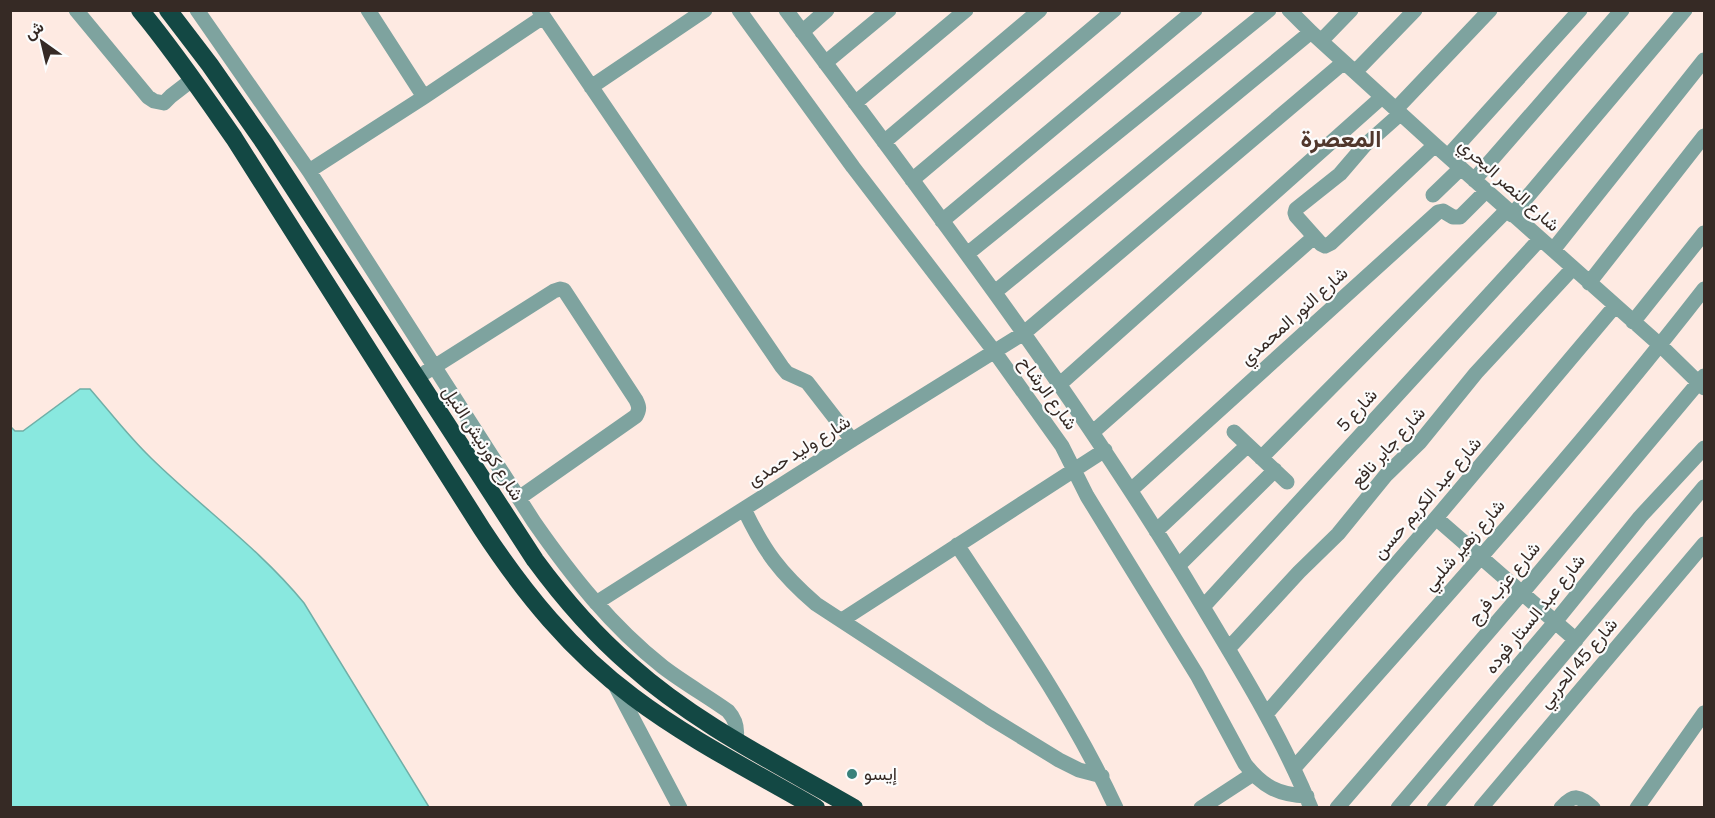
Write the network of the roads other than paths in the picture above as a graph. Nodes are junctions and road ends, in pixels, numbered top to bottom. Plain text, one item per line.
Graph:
1 (76, 10) edge
2 (140, 10) edge
3 (168, 10) edge
4 (197, 10) edge
5 (368, 10) edge
6 (705, 10) edge
7 (739, 10) edge
8 (786, 10) edge
9 (827, 10) edge
10 (889, 10) edge
11 (966, 10) edge
12 (1040, 10) edge
13 (1114, 10) edge
14 (1195, 10) edge
15 (1269, 10) edge
16 (1289, 10) edge
17 (1351, 10) edge
18 (1415, 10) edge
19 (1490, 10) edge
20 (1580, 10) edge
21 (1622, 10) edge
22 (1685, 10) edge
23 (541, 14) edge
24 (802, 32) junction
25 (1316, 37) junction
26 (1704, 60) edge
27 (825, 63) junction
28 (210, 66) junction
29 (1350, 67) junction
30 (193, 79) junction
31 (591, 87) junction
32 (424, 97) junction
33 (1383, 97) junction
34 (855, 103) junction
35 (1398, 111) junction
36 (1704, 136) edge
37 (884, 142) junction
38 (1434, 145) junction
39 (1448, 156) junction
40 (1461, 168) junction
41 (309, 171) junction
42 (912, 180) junction
43 (1480, 186) junction
44 (1433, 195) dead end
45 (1510, 212) junction
46 (942, 221) junction
47 (1704, 233) edge
48 (1314, 237) junction
49 (1540, 239) junction
50 (1552, 250) junction
51 (967, 254) junction
52 (1572, 268) junction
53 (1589, 282) junction
54 (1704, 289) edge
55 (995, 292) junction
56 (1615, 306) junction
57 (1633, 322) junction
58 (1024, 333) junction
59 (1660, 345) junction
60 (994, 351) junction
61 (434, 366) junction
62 (416, 378) junction
63 (1703, 382) edge
64 (1060, 384) junction
65 (1093, 432) junction
66 (1234, 432) dead end
67 (852, 440) junction
68 (1248, 445) junction
69 (1704, 448) edge
70 (1105, 450) junction
71 (1261, 458) junction
72 (1075, 469) junction
73 (1275, 470) junction
74 (1287, 482) dead end
75 (1704, 487) edge
76 (1131, 490) junction
77 (519, 498) junction
78 (744, 508) junction
79 (1436, 518) junction
80 (1156, 531) junction
81 (1704, 544) edge
82 (957, 545) junction
83 (1480, 557) junction
84 (1178, 566) junction
85 (1521, 593) junction
86 (596, 603) junction
87 (1203, 607) junction
88 (842, 620) junction
89 (1555, 622) junction
90 (1576, 640) junction
91 (1228, 649) junction
92 (614, 682) junction
93 (1704, 713) edge
94 (1266, 714) junction
95 (736, 739) junction
96 (1294, 768) junction
97 (1253, 774) junction
98 (1101, 776) junction
99 (1309, 802) edge
100 (680, 807) edge
101 (816, 807) edge
102 (854, 807) edge
103 (1116, 807) edge
104 (1201, 807) edge
105 (1337, 807) edge
106 (1398, 807) edge
107 (1434, 807) edge
108 (1481, 807) edge
109 (1561, 807) edge
110 (1593, 807) edge
111 (1637, 807) edge

1 - 30 street
2 - 30 highway
3 - 28 highway, شارع كورنيش النيل
4 - 41 street
5 - 32 street
6 - 31 street
7 - 60 street, شارع الرشاح
8 - 24 street, شارع الرشاح
9 - 24 street
10 - 27 street
11 - 34 street
12 - 37 street
13 - 42 street
14 - 46 street
15 - 51 street
16 - 25 street, شارع النصر البحري
17 - 25 street
18 - 29 street, شارع وليد حمدى
19 - 35 street
20 - 39 street
21 - 43 street
22 - 45 street
23 - 31 street
23 - 32 street
24 - 27 street, شارع الرشاح
25 - 29 street, شارع النصر البحري
25 - 55 street
26 - 50 street
27 - 34 street, شارع الرشاح
28 - 30 highway
28 - 62 highway, شارع كورنيش النيل
29 - 33 street, شارع النصر البحري
29 - 58 street, شارع وليد حمدى
30 - 92 highway
31 - 67 street
32 - 41 street
33 - 35 street, شارع النصر البحري
33 - 64 street
34 - 37 street, شارع الرشاح
35 - 38 street, شارع النصر البحري
35 - 48 street
36 - 53 street
37 - 42 street, شارع الرشاح
38 - 39 street, شارع النصر البحري
38 - 48 street
39 - 40 street, شارع النصر البحري
40 - 43 street, شارع النصر البحري
40 - 44 street
41 - 61 street
42 - 46 street, شارع الرشاح
43 - 45 street, شارع النصر البحري
43 - 76 street, شارع النور المحمدي
45 - 49 street, شارع النصر البحري
45 - 71 street
46 - 51 street, شارع الرشاح
47 - 57 street
48 - 65 street
49 - 50 street, شارع النصر البحري
49 - 87 street, شارع 5
50 - 52 street, شارع النصر البحري
51 - 55 street, شارع الرشاح
52 - 53 street, شارع النصر البحري
52 - 91 street, شارع جابر نافع
53 - 56 street, شارع النصر البحري
54 - 59 street, شارع زهير شلبي
55 - 58 street, شارع الرشاح
56 - 57 street, شارع النصر البحري
56 - 79 street, شارع عبد الكريم حسن
57 - 59 street, شارع النصر البحري
58 - 60 street, شارع وليد حمدى
58 - 64 street, شارع الرشاح
59 - 63 street, شارع النصر البحري
59 - 83 street, شارع زهير شلبي
60 - 67 street, شارع وليد حمدى
60 - 72 street, شارع الرشاح
61 - 62 street
61 - 77 street
61 - 77 street
62 - 95 highway, شارع كورنيش النيل
63 - 85 street, شارع عزب فرج
64 - 65 street, شارع الرشاح
65 - 70 street, شارع الرشاح
66 - 68 street
67 - 78 street, شارع وليد حمدى
68 - 71 street
68 - 80 street
69 - 89 street, شارع عبد الستار فوده
70 - 72 street
70 - 76 street, شارع الرشاح
71 - 73 street
72 - 82 street
72 - 97 street, شارع الرشاح
73 - 74 street
73 - 84 street
75 - 90 street
76 - 80 street, شارع الرشاح
77 - 86 street
78 - 86 street, شارع وليد حمدى
78 - 88 street
79 - 83 street
79 - 94 street, شارع عبد الكريم حسن
80 - 84 street, شارع الرشاح
81 - 108 street, شارع 45 الحربي
82 - 88 street
82 - 98 street
83 - 85 street
83 - 96 street, شارع زهير شلبي
84 - 87 street, شارع الرشاح
85 - 89 street
85 - 105 street, شارع عزب فرج
86 - 95 street
87 - 91 street, شارع الرشاح
88 - 98 street
89 - 90 street
89 - 106 street, شارع عبد الستار فوده
90 - 107 street
91 - 94 street, شارع الرشاح
92 - 100 street
92 - 101 highway
93 - 111 street
94 - 96 street, شارع الرشاح
95 - 102 highway, شارع كورنيش النيل
96 - 99 street, شارع الرشاح
97 - 99 street, شارع الرشاح
97 - 104 street
98 - 103 street
109 - 110 street

